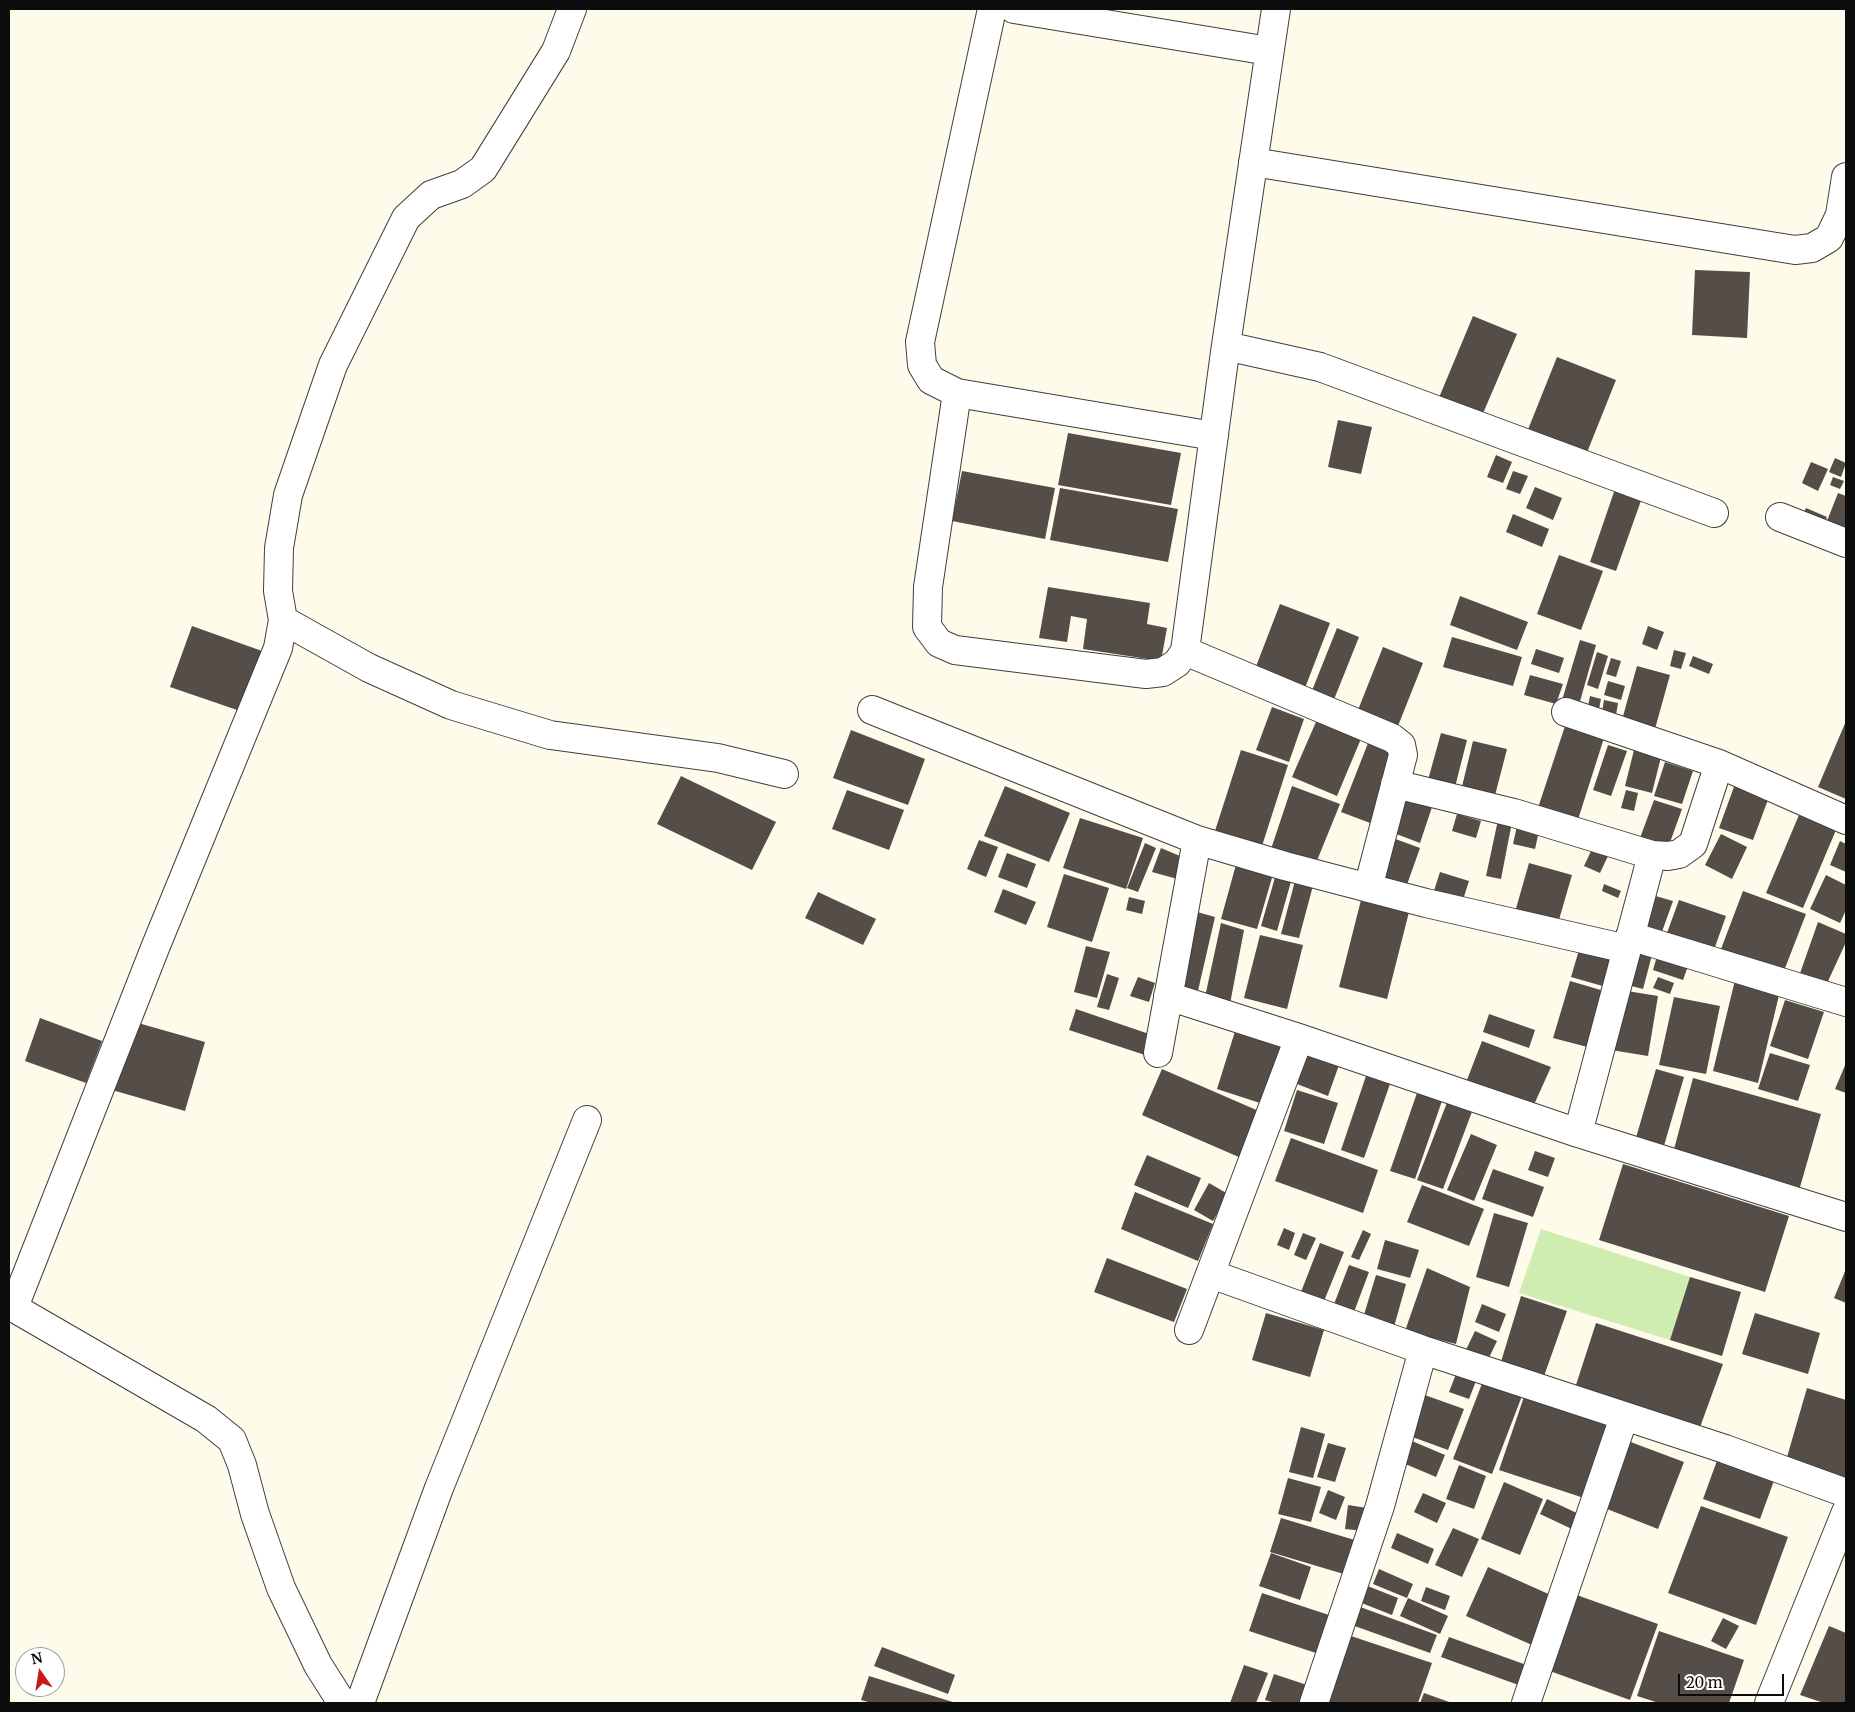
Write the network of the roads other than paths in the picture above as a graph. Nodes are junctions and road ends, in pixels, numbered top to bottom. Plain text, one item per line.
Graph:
1 (572, 9) edge
2 (992, 9) edge
3 (1014, 9) edge
4 (1276, 9) edge
5 (1269, 51) junction
6 (1253, 162) junction
7 (1846, 177) edge
8 (1226, 346) junction
9 (957, 393) junction
10 (1214, 436) junction
11 (1714, 514) dead end
12 (1780, 516) dead end
13 (1846, 543) edge
14 (282, 620) junction
15 (1185, 651) junction
16 (872, 710) dead end
17 (1566, 712) dead end
18 (1719, 764) junction
19 (784, 774) dead end
20 (1395, 784) junction
21 (1846, 820) edge
22 (1198, 840) junction
23 (1652, 855) junction
24 (1368, 888) junction
25 (1628, 942) junction
26 (1168, 996) junction
27 (1846, 1002) edge
28 (1299, 1038) junction
29 (1158, 1053) dead end
30 (587, 1120) dead end
31 (1578, 1133) junction
32 (1846, 1217) edge
33 (1210, 1274) junction
34 (11, 1306) edge
35 (1189, 1330) dead end
36 (1423, 1350) junction
37 (1624, 1417) junction
38 (1846, 1493) edge
39 (1846, 1512) edge
40 (342, 1703) edge
41 (360, 1703) edge
42 (1314, 1703) edge
43 (1526, 1703) edge
44 (1769, 1703) edge

1 - 14 street
2 - 9 street
3 - 5 street
4 - 5 street
5 - 6 street
6 - 7 street
6 - 8 street
8 - 10 street
8 - 11 street
9 - 10 street
9 - 15 street
10 - 15 street
12 - 13 street
14 - 19 street
14 - 34 street
15 - 20 street
16 - 22 street
17 - 18 street
18 - 21 street
18 - 23 street
20 - 23 street
20 - 24 street
22 - 24 street
22 - 26 street
23 - 25 street
24 - 25 street
25 - 27 street
25 - 31 street
26 - 28 street
26 - 29 street
28 - 31 street
28 - 33 street
30 - 41 street
31 - 32 street
33 - 35 street
33 - 36 street
34 - 40 street
36 - 37 street
36 - 42 street
37 - 38 street
37 - 43 street
39 - 44 street

